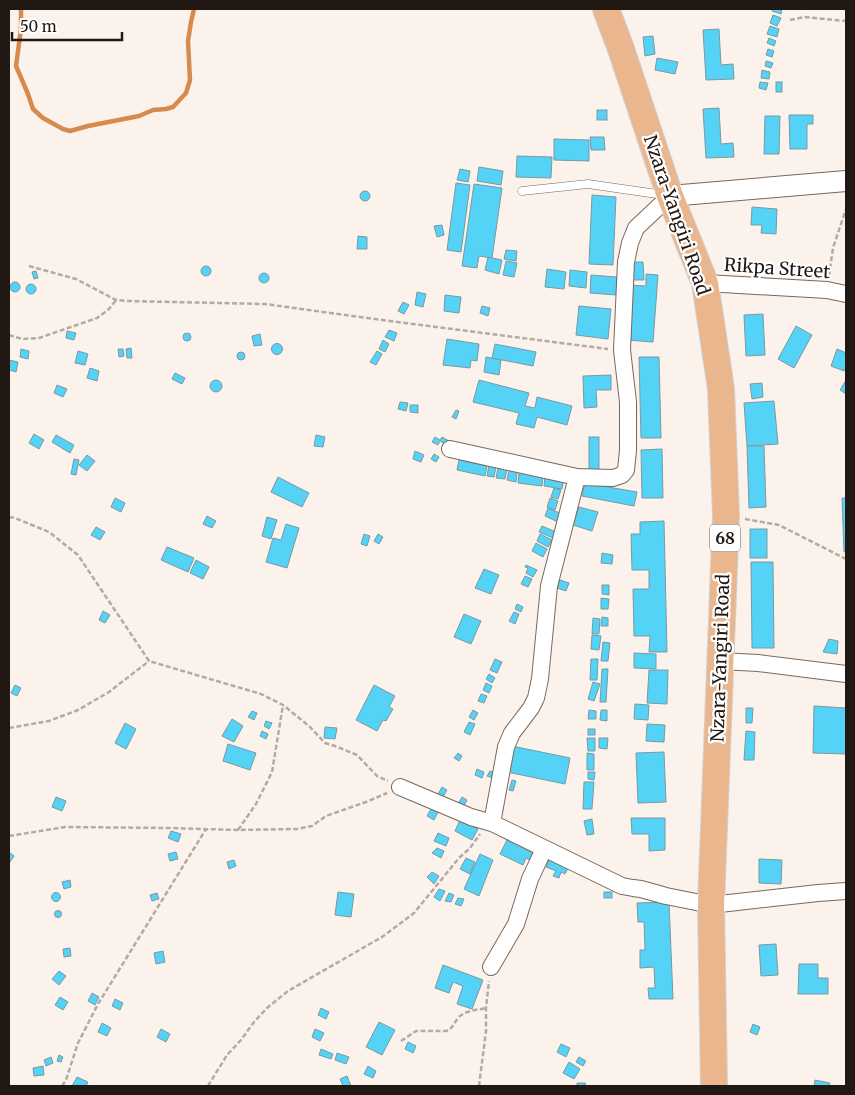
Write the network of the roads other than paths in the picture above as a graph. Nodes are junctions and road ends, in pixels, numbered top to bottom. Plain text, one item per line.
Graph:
1 (606, 9) edge
2 (846, 181) edge
3 (522, 191) dead end
4 (670, 196) junction
5 (704, 283) junction
6 (846, 294) edge
7 (450, 449) dead end
8 (577, 477) junction
9 (720, 662) junction
10 (846, 674) edge
11 (400, 787) road end
12 (492, 823) junction
13 (544, 849) junction
14 (846, 891) edge
15 (711, 905) junction
16 (491, 967) road end
17 (714, 1086) edge

1 - 4 main road, Nzara-Yangiri Road / 68
2 - 4 street
3 - 4 lane
4 - 5 main road, Nzara-Yangiri Road / 68
4 - 8 street
5 - 6 street, Rikpa Street
5 - 9 main road, Nzara-Yangiri Road / 68
7 - 8 street
8 - 12 street
9 - 10 street
9 - 15 main road, Nzara-Yangiri Road / 68
11 - 12 street
12 - 13 street
13 - 15 street
13 - 16 street
14 - 15 street
15 - 17 main road, Nzara-Yangiri Road / 68

